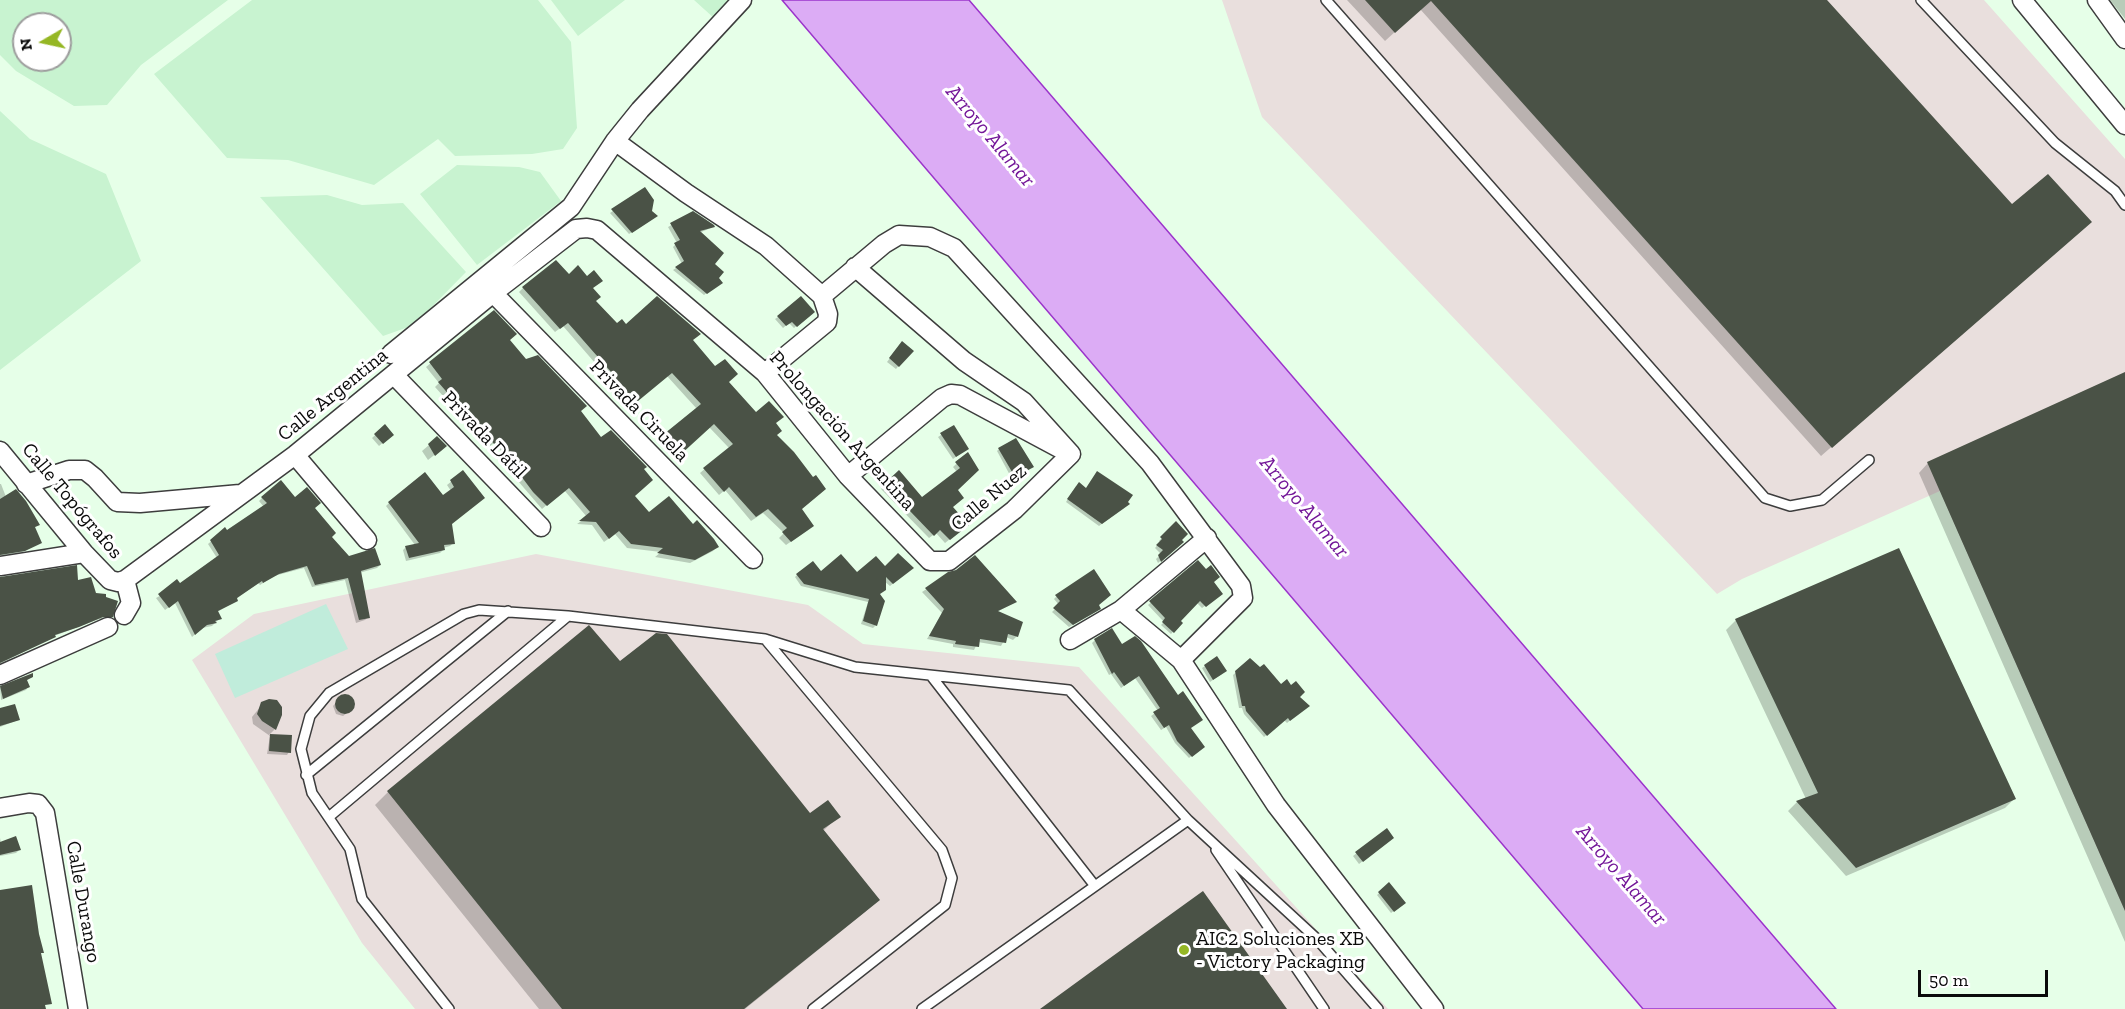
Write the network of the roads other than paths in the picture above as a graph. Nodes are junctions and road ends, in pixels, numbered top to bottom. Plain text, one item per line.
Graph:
1 (742, 0) edge
2 (1326, 0) edge
3 (1921, 0) edge
4 (2022, 0) edge
5 (2097, 0) edge
6 (2125, 39) edge
7 (2125, 125) edge
8 (615, 141) junction
9 (2125, 205) edge
10 (571, 207) junction
11 (582, 229) junction
12 (855, 267) junction
13 (493, 293) junction
14 (822, 296) junction
15 (391, 354) dead end
16 (765, 373) junction
17 (394, 375) junction
18 (0, 451) edge
19 (1071, 454) junction
20 (295, 455) junction
21 (1869, 460) dead end
22 (848, 476) junction
23 (26, 484) junction
24 (242, 494) junction
25 (541, 527) dead end
26 (1207, 538) junction
27 (367, 540) dead end
28 (84, 553) junction
29 (753, 559) dead end
30 (930, 561) joint
31 (0, 566) edge
32 (117, 580) junction
33 (1121, 610) junction
34 (508, 611) junction
35 (124, 615) dead end
36 (568, 616) junction
37 (108, 627) dead end
38 (765, 639) junction
39 (1070, 640) dead end
40 (1180, 660) junction
41 (0, 675) edge
42 (932, 677) junction
43 (306, 775) junction
44 (0, 808) edge
45 (330, 816) junction
46 (1188, 820) junction
47 (1206, 837) junction
48 (1095, 886) junction
49 (78, 1009) edge
50 (449, 1009) edge
51 (813, 1009) edge
52 (922, 1009) edge
53 (1324, 1009) edge
54 (1378, 1009) edge
55 (1434, 1009) edge

1 - 8 street
2 - 21 lane
3 - 9 lane
4 - 7 street
5 - 6 street
8 - 10 street
8 - 14 street
10 - 11 street
10 - 15 street
11 - 13 street, Calle Argentina
11 - 16 street, Prolongación Argentina
12 - 14 street
12 - 19 street
12 - 26 street
13 - 17 street, Calle Argentina
13 - 29 street, Privada Ciruela
14 - 16 street
16 - 22 street, Prolongación Argentina
17 - 20 street, Calle Argentina
17 - 25 street, Privada Dátil
18 - 23 street, Calle Topógrafos
19 - 22 street
19 - 30 street, Calle Nuez
20 - 24 street, Calle Argentina
20 - 27 street
22 - 30 street, Prolongación Argentina
23 - 24 street
23 - 28 street, Calle Topógrafos
24 - 32 street, Calle Argentina
26 - 33 street
26 - 40 street
28 - 31 street
28 - 32 street, Calle Topógrafos
32 - 35 street
33 - 39 street
33 - 40 street
34 - 36 lane
34 - 43 lane
34 - 43 lane
36 - 38 lane
36 - 45 lane
37 - 41 street
38 - 42 lane
38 - 51 lane
40 - 55 street
42 - 46 lane
42 - 48 lane
43 - 45 lane
44 - 49 street, Calle Durango
45 - 50 lane
46 - 47 lane
46 - 48 lane
47 - 53 lane
47 - 54 lane
48 - 52 lane

